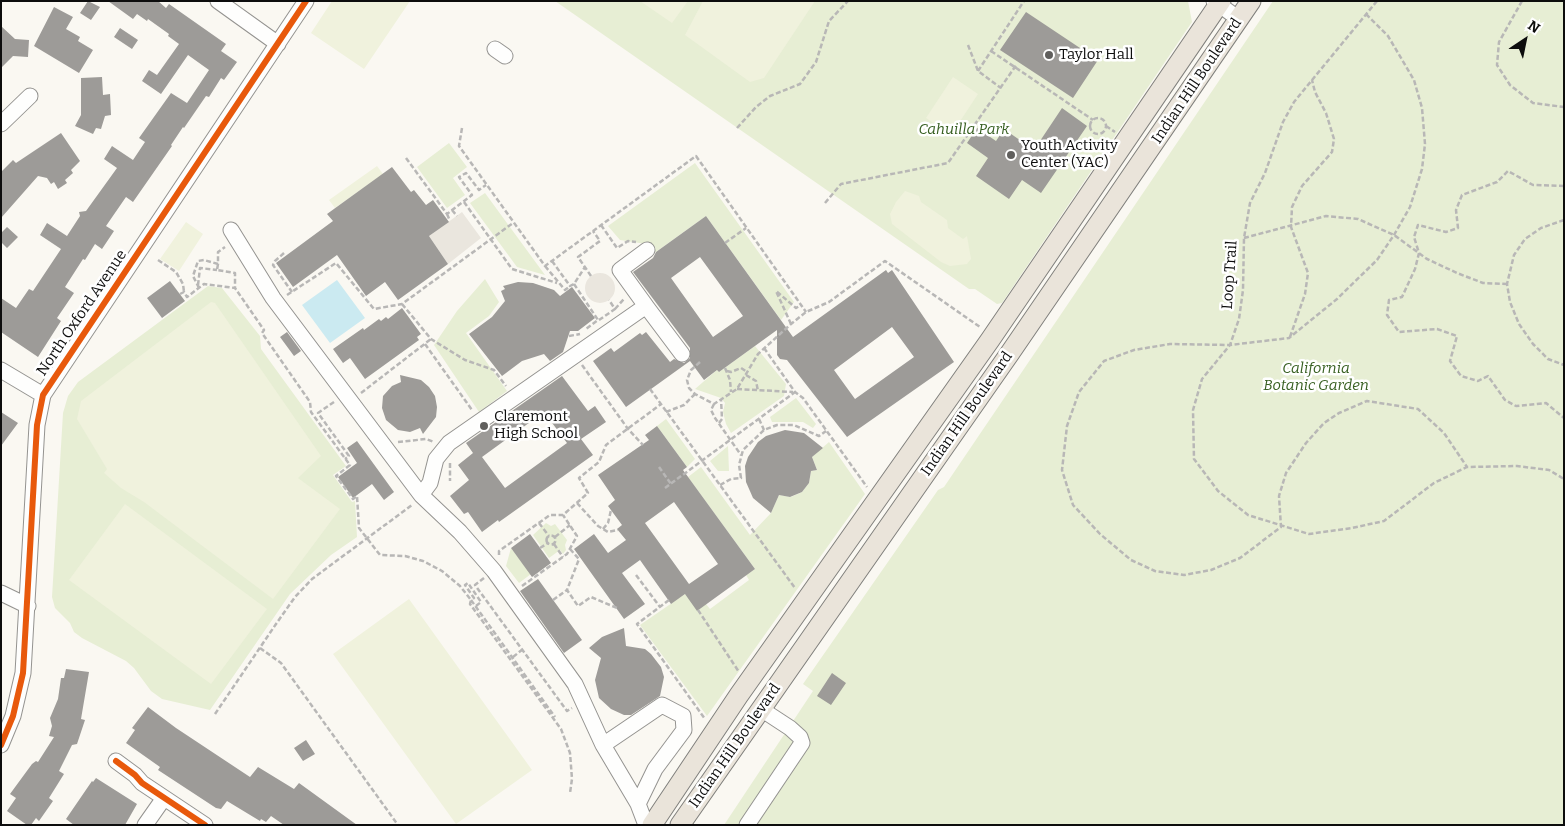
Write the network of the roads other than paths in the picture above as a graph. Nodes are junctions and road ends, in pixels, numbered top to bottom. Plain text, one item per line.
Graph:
1 (218, 1) edge
2 (306, 1) edge
3 (1251, 1) edge
4 (1218, 2) edge
5 (1239, 19) junction
6 (278, 44) junction
7 (30, 96) dead end
8 (1, 124) edge
9 (233, 234) road end
10 (647, 250) road end
11 (646, 306) junction
12 (682, 354) dead end
13 (1, 370) edge
14 (43, 395) junction
15 (421, 495) junction
16 (1, 592) edge
17 (28, 606) junction
18 (762, 709) junction
19 (1, 745) edge
20 (603, 745) junction
21 (116, 760) dead end
22 (164, 798) junction
23 (638, 804) junction
24 (145, 825) edge
25 (205, 825) edge
26 (646, 825) edge
27 (652, 825) edge
28 (680, 825) edge
29 (746, 825) edge

1 - 6 street
2 - 6 street, North Oxford Avenue
3 - 5 main road, Indian Hill Boulevard
4 - 5 street
4 - 27 main road, Indian Hill Boulevard
5 - 18 main road, Indian Hill Boulevard
6 - 14 street, North Oxford Avenue
7 - 8 street
9 - 15 street
10 - 11 street
11 - 12 street
11 - 15 street
13 - 14 street
14 - 17 street, North Oxford Avenue
15 - 20 street
16 - 17 street
17 - 19 street, North Oxford Avenue
18 - 28 main road, Indian Hill Boulevard
18 - 29 street
20 - 23 street
20 - 23 street
21 - 22 street
22 - 24 street
22 - 25 street
23 - 26 street

